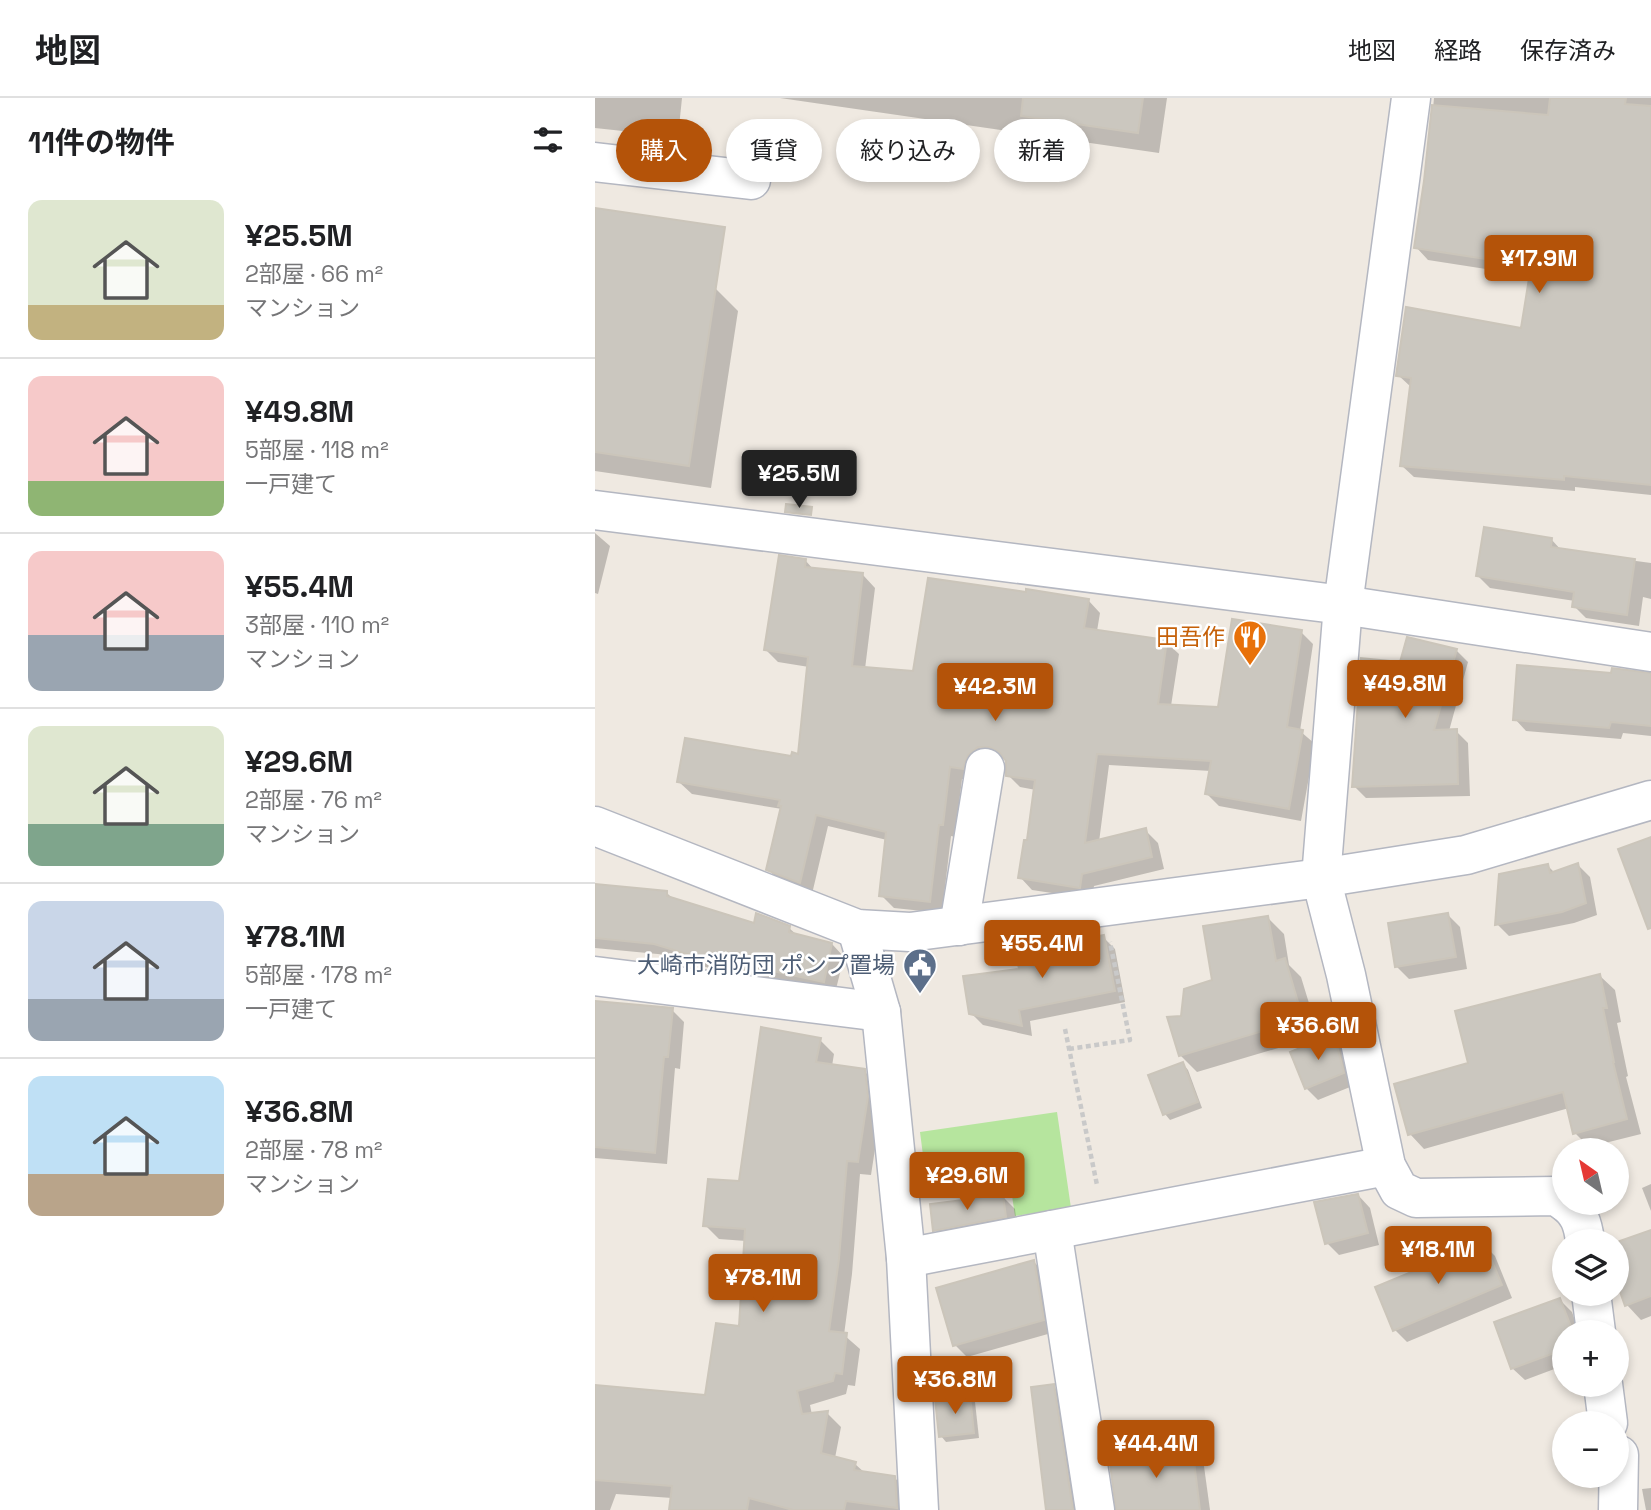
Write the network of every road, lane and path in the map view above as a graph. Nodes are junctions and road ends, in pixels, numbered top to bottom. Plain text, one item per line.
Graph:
1 (1411, 98) edge
2 (595, 162) edge
3 (726, 177) edge
4 (595, 510) edge
5 (1343, 605) junction
6 (1651, 652) edge
7 (985, 768) dead end
8 (1651, 800) edge
9 (595, 826) edge
10 (1321, 878) junction
11 (1103, 906) junction
12 (960, 926) junction
13 (857, 929) junction
14 (595, 976) edge
15 (881, 1013) junction
16 (1065, 1030) dead end
17 (1069, 1049) junction
18 (1386, 1166) junction
19 (1552, 1196) edge
20 (1104, 1220) junction
21 (1052, 1230) junction
22 (906, 1258) junction
23 (1620, 1488) edge
24 (919, 1510) edge
25 (1095, 1510) edge
26 (1618, 1510) edge

1 - 5 street
2 - 3 street
4 - 5 street
5 - 6 street
5 - 10 street
7 - 12 street
8 - 10 street
9 - 13 street
10 - 11 street
10 - 18 street
11 - 12 street
11 - 17 path
12 - 13 street
13 - 15 street
14 - 15 street
15 - 22 street
16 - 17 path
17 - 20 path
18 - 19 street
18 - 20 street
20 - 21 street
21 - 22 street
21 - 25 street
22 - 24 street
23 - 26 street

